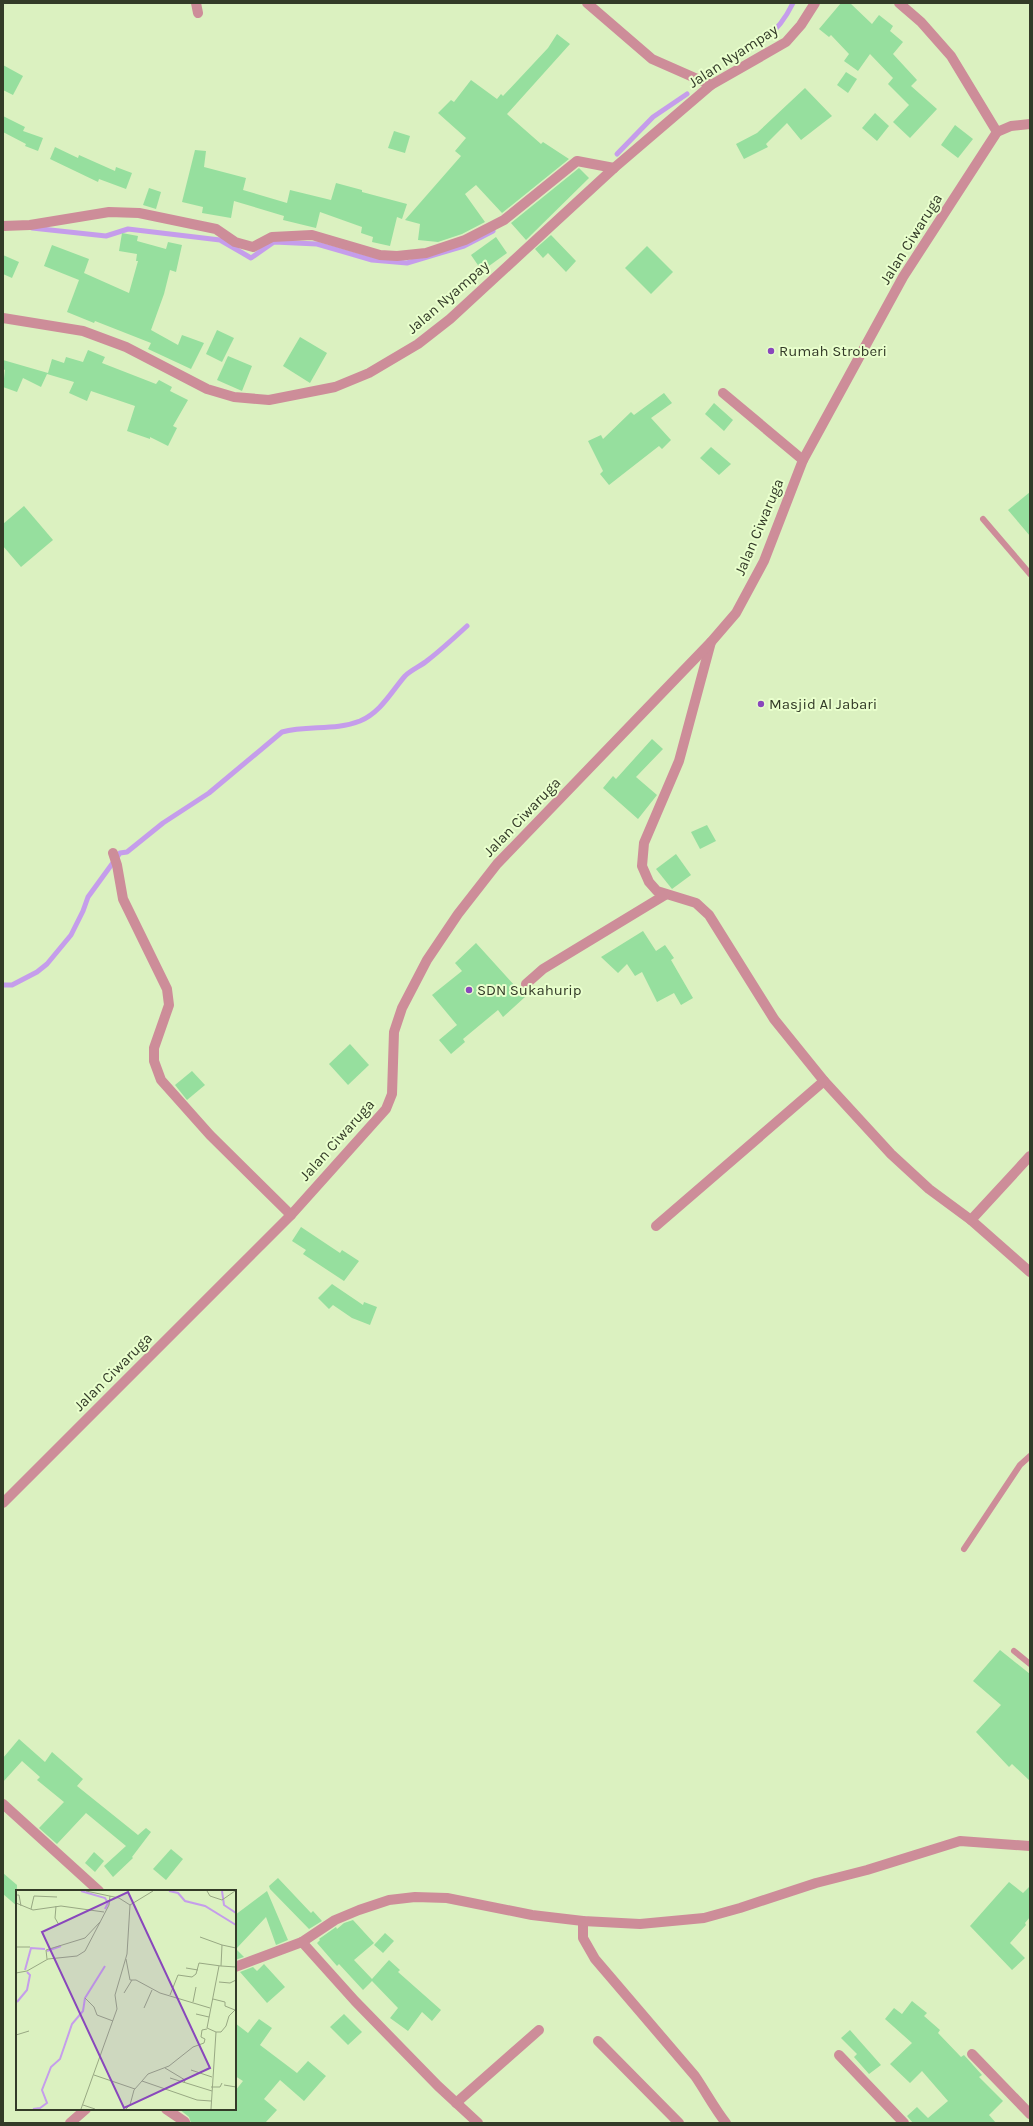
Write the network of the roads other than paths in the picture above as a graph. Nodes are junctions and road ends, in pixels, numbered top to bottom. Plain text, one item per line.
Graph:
1 (587, 3) edge
2 (815, 3) edge
3 (899, 3) edge
4 (711, 85) junction
5 (1030, 124) edge
6 (997, 132) junction
7 (614, 168) junction
8 (3, 226) edge
9 (3, 318) edge
10 (724, 393) dead end
11 (803, 460) junction
12 (983, 519) dead end
13 (1030, 574) edge
14 (710, 642) junction
15 (113, 853) dead end
16 (665, 895) junction
17 (526, 984) dead end
18 (824, 1081) junction
19 (1030, 1156) edge
20 (291, 1215) junction
21 (971, 1220) junction
22 (656, 1226) dead end
23 (1030, 1272) edge
24 (1030, 1456) edge
25 (3, 1503) edge
26 (964, 1548) dead end
27 (1014, 1651) dead end
28 (1030, 1664) edge
29 (3, 1804) edge
30 (1030, 1846) edge
31 (98, 1890) edge
32 (583, 1921) junction
33 (302, 1942) junction
34 (236, 1967) edge
35 (539, 2030) dead end
36 (598, 2041) dead end
37 (972, 2054) dead end
38 (839, 2055) dead end
39 (456, 2103) junction
40 (85, 2110) edge
41 (167, 2110) edge
42 (1030, 2114) edge
43 (185, 2122) edge
44 (70, 2123) edge
45 (478, 2123) edge
46 (679, 2123) edge
47 (726, 2123) edge
48 (904, 2123) edge

1 - 4 street
2 - 4 street, Jalan Nyampay
3 - 6 street
4 - 7 street, Jalan Nyampay
5 - 6 street
6 - 11 street, Jalan Ciwaruga
7 - 8 street
7 - 9 street, Jalan Nyampay
10 - 11 street
11 - 14 street, Jalan Ciwaruga
12 - 13 lane
14 - 16 street
14 - 20 street, Jalan Ciwaruga
15 - 20 street
16 - 17 street
16 - 18 street
18 - 21 street
18 - 22 street
19 - 21 street
20 - 25 street, Jalan Ciwaruga
21 - 23 street
24 - 26 lane
27 - 28 lane
29 - 31 street
30 - 32 street
32 - 33 street
32 - 47 street
33 - 34 street
33 - 39 street
35 - 39 street
36 - 46 street
37 - 42 street
38 - 48 street
39 - 45 street
40 - 44 street
41 - 43 street

